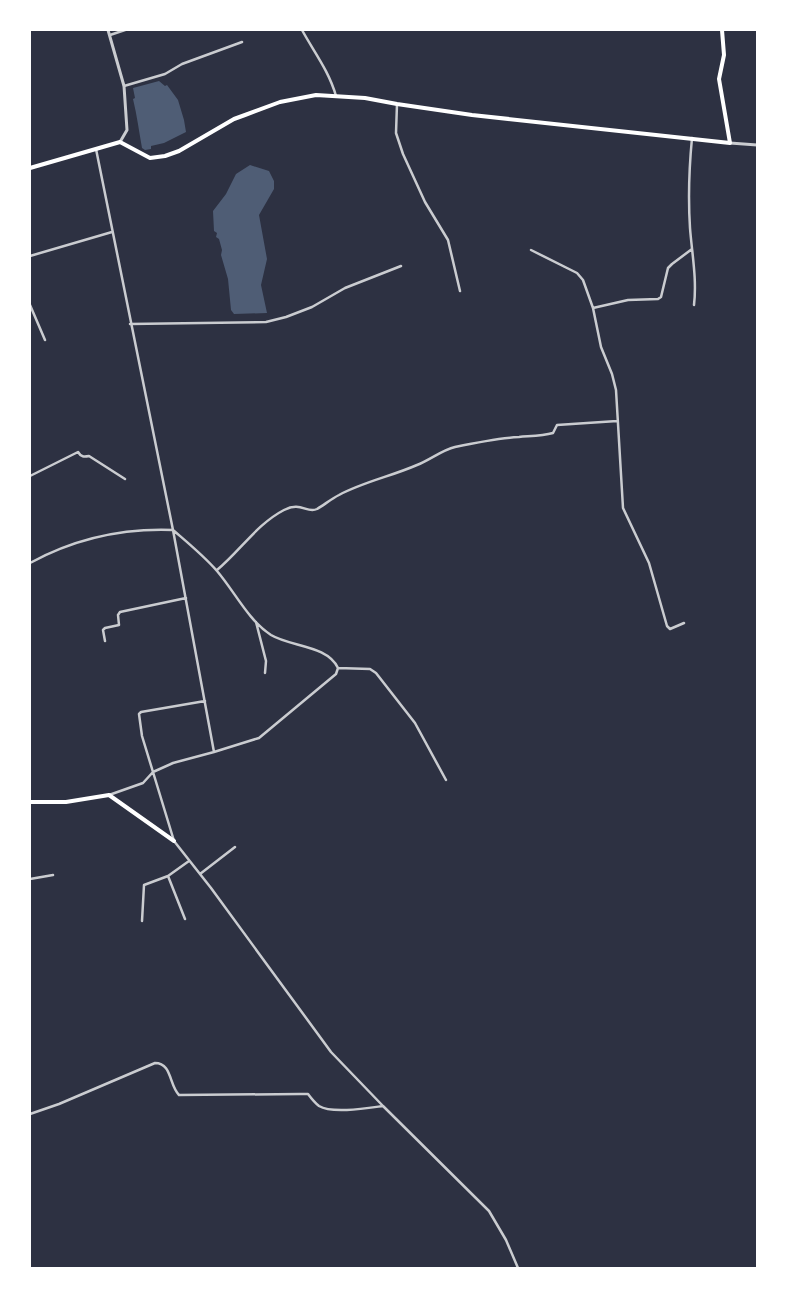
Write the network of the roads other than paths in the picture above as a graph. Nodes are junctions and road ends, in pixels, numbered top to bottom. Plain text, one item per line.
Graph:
1 (108, 30) edge
2 (125, 30) edge
3 (302, 30) edge
4 (722, 30) edge
5 (110, 35) junction
6 (242, 42) dead end
7 (124, 86) junction
8 (336, 96) junction
9 (397, 104) junction
10 (692, 138) junction
11 (120, 142) junction
12 (730, 143) junction
13 (757, 145) edge
14 (96, 148) junction
15 (30, 168) edge
16 (112, 232) junction
17 (692, 249) junction
18 (531, 250) dead end
19 (30, 256) edge
20 (402, 266) dead end
21 (460, 291) dead end
22 (30, 305) edge
23 (694, 305) dead end
24 (593, 308) junction
25 (31, 313) edge
26 (130, 324) junction
27 (45, 340) dead end
28 (617, 421) junction
29 (30, 476) edge
30 (126, 479) dead end
31 (173, 530) junction
32 (30, 563) edge
33 (217, 570) junction
34 (186, 598) junction
35 (256, 621) junction
36 (684, 623) dead end
37 (105, 641) dead end
38 (338, 668) junction
39 (265, 673) dead end
40 (205, 701) junction
41 (214, 752) junction
42 (153, 772) junction
43 (446, 780) dead end
44 (109, 795) junction
45 (30, 802) edge
46 (174, 842) junction
47 (235, 847) dead end
48 (189, 861) junction
49 (200, 874) junction
50 (53, 875) dead end
51 (168, 876) junction
52 (30, 879) edge
53 (185, 918) dead end
54 (142, 921) dead end
55 (383, 1106) junction
56 (30, 1114) edge
57 (518, 1268) edge

1 - 5 street
2 - 5 street
3 - 8 street
4 - 12 main road
5 - 7 street
6 - 7 street
7 - 11 street
8 - 9 main road
8 - 11 main road
9 - 10 main road
9 - 21 street
10 - 12 main road
10 - 17 street
11 - 14 main road
12 - 13 street
14 - 15 main road
14 - 16 street
16 - 19 street
16 - 26 street
17 - 23 street
17 - 24 street
18 - 24 street
20 - 26 street
22 - 25 street
24 - 28 street
25 - 27 street
26 - 31 street
28 - 33 street
28 - 36 street
29 - 30 street
31 - 32 street
31 - 33 street
31 - 34 street
33 - 35 street
34 - 37 street
34 - 40 street
35 - 38 street
35 - 39 street
38 - 41 street
38 - 43 street
40 - 41 street
40 - 42 street
41 - 42 street
42 - 44 street
42 - 46 street
44 - 45 main road
44 - 46 main road
46 - 48 street
47 - 49 street
48 - 49 street
48 - 51 street
49 - 55 street
50 - 52 street
51 - 53 street
51 - 54 street
55 - 56 street
55 - 57 street

